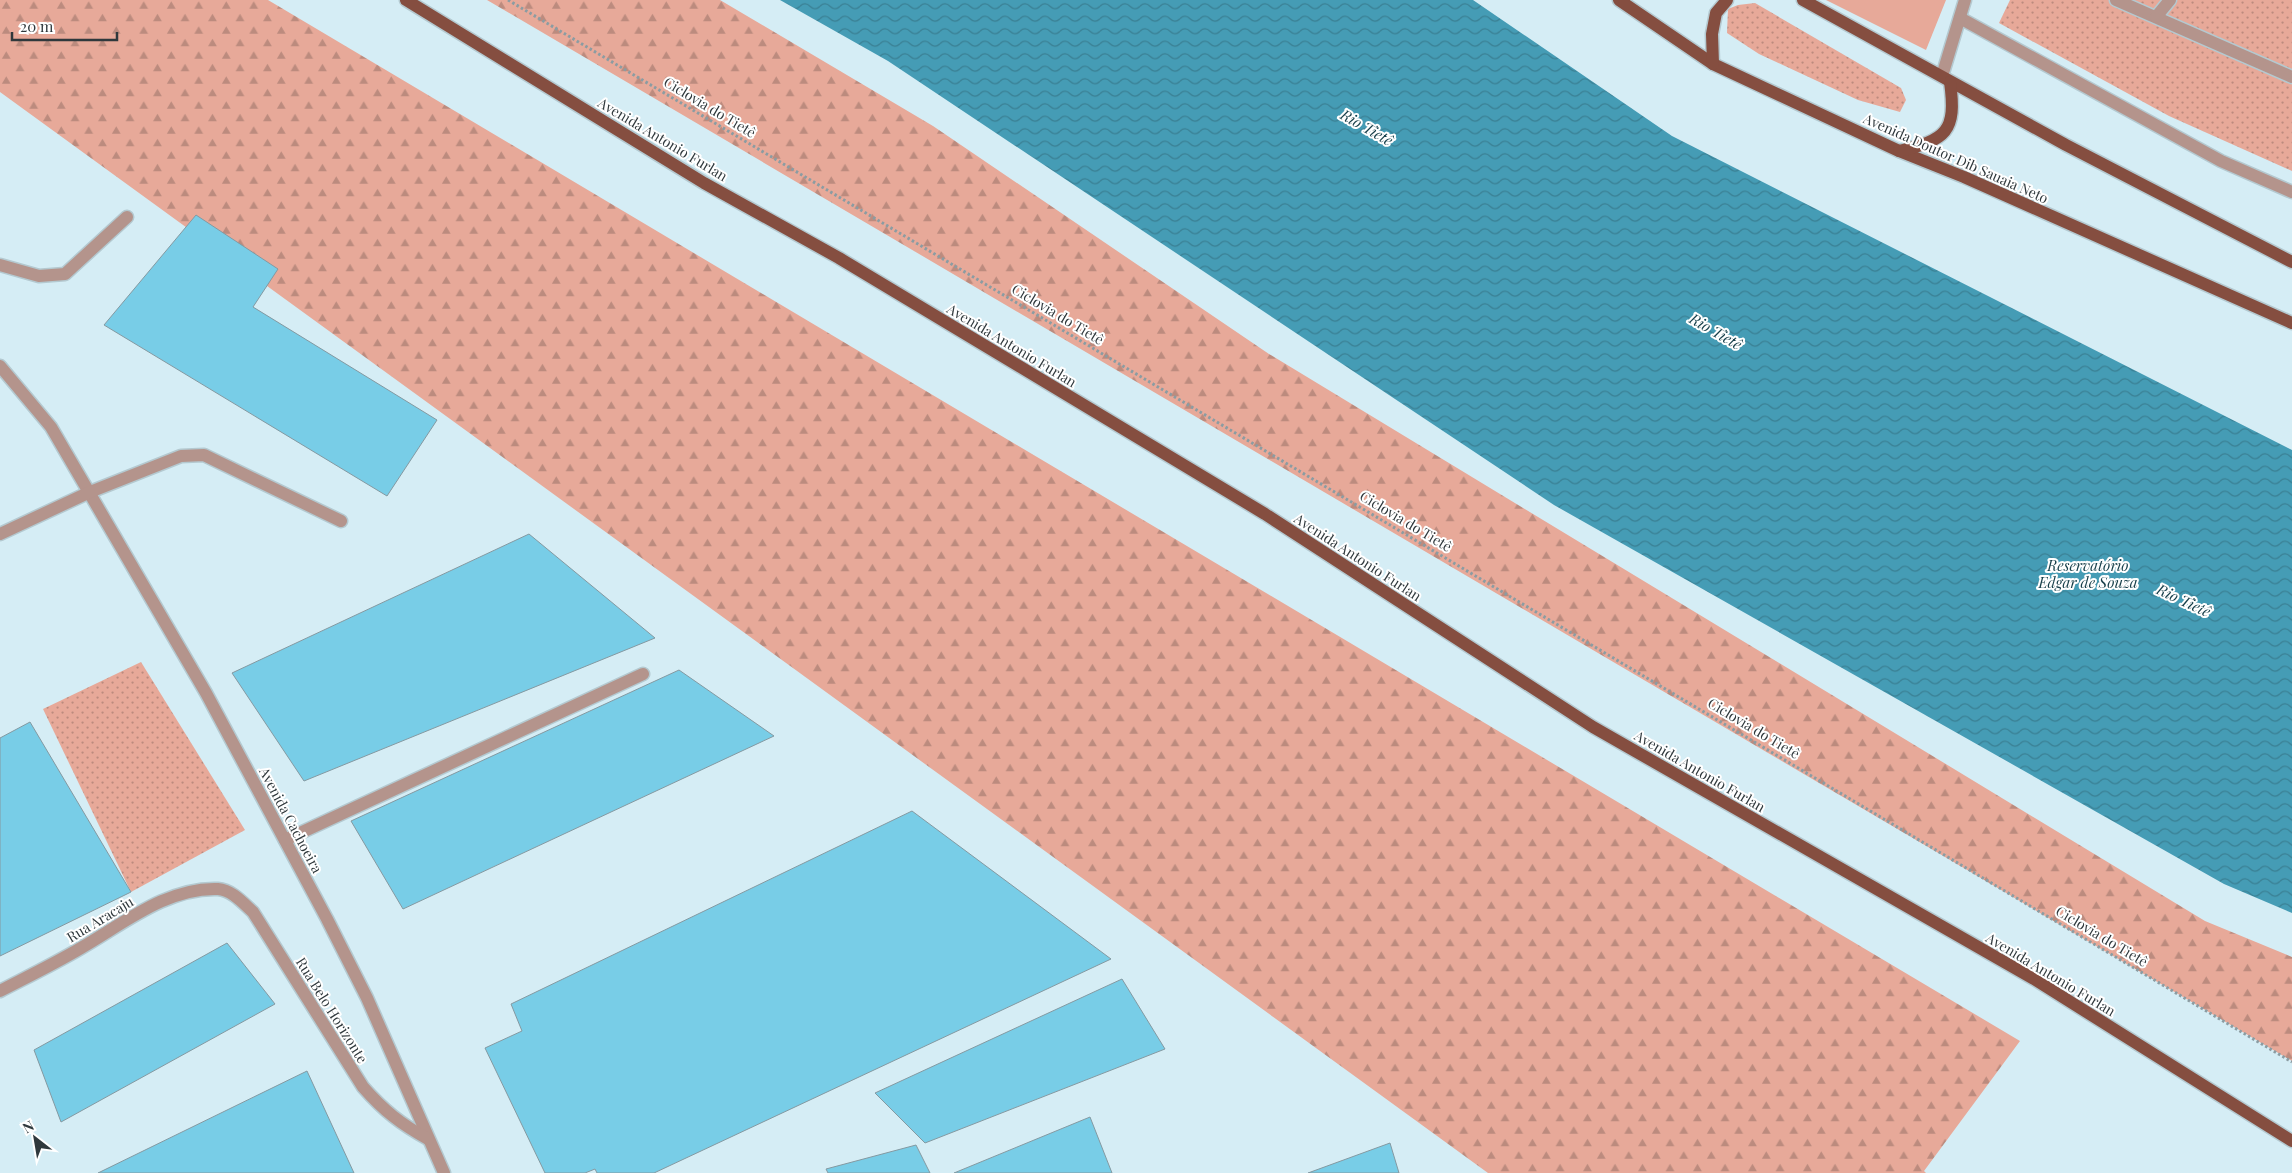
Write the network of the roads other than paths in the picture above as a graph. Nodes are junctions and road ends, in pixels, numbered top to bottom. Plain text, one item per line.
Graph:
1 (406, 0) edge
2 (1619, 0) edge
3 (1727, 0) edge
4 (1804, 0) edge
5 (1965, 0) edge
6 (2116, 0) edge
7 (2170, 0) edge
8 (2156, 17) junction
9 (1960, 18) junction
10 (1713, 64) junction
11 (2292, 77) edge
12 (1946, 79) junction
13 (1899, 151) junction
14 (2292, 192) edge
15 (127, 217) dead end
16 (2292, 262) edge
17 (0, 265) edge
18 (2292, 323) edge
19 (0, 366) edge
20 (90, 492) junction
21 (341, 520) dead end
22 (0, 534) edge
23 (643, 674) dead end
24 (285, 840) junction
25 (220, 889) joint
26 (0, 991) edge
27 (428, 1139) junction
28 (2292, 1141) edge
29 (444, 1173) edge

1 - 28 main road, Avenida Antonio Furlan
2 - 10 main road, Avenida Doutor Dib Sauaia Neto
3 - 10 main road
4 - 12 main road
5 - 9 street
6 - 8 street
7 - 8 street
8 - 11 street
9 - 12 street
9 - 14 street
10 - 13 main road, Avenida Doutor Dib Sauaia Neto
12 - 13 main road
12 - 16 main road
13 - 18 main road, Avenida Doutor Dib Sauaia Neto
15 - 17 street
19 - 20 street, Avenida Cachoeira
20 - 21 street
20 - 22 street
20 - 24 street, Avenida Cachoeira
23 - 24 street
24 - 27 street, Avenida Cachoeira
25 - 26 street, Rua Aracaju
25 - 27 street, Rua Belo Horizonte
27 - 29 street, Avenida Cachoeira

